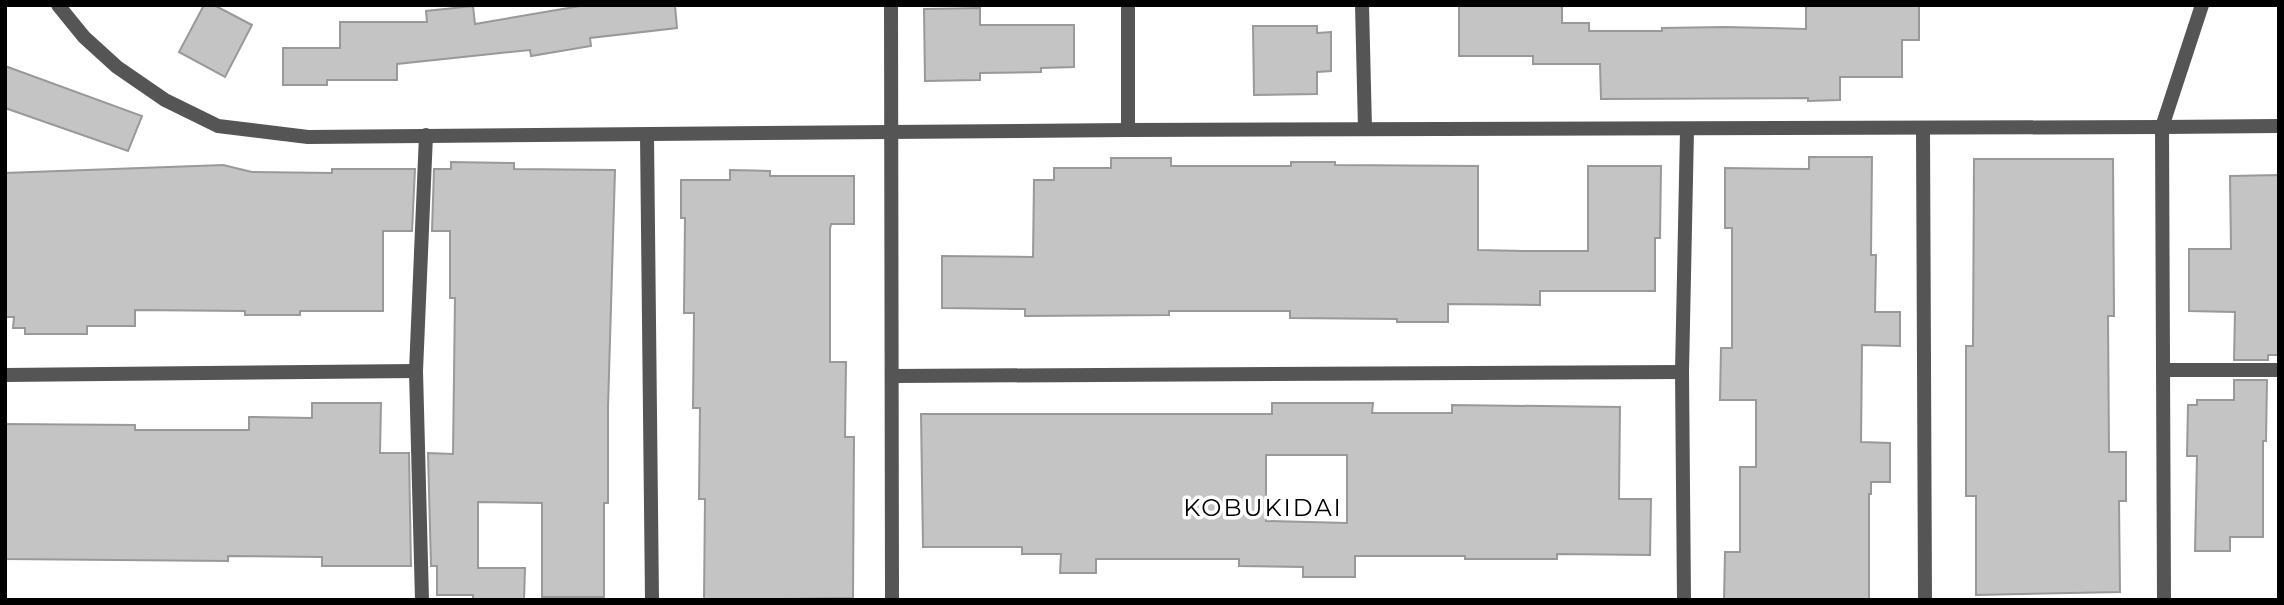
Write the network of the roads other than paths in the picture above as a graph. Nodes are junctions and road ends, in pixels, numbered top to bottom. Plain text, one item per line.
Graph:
1 (58, 5) edge
2 (891, 5) edge
3 (1128, 5) edge
4 (1362, 5) edge
5 (2202, 5) edge
6 (2279, 126) edge
7 (2162, 127) junction
8 (1923, 128) junction
9 (1365, 129) junction
10 (1128, 130) junction
11 (1686, 130) junction
12 (890, 133) junction
13 (426, 135) junction
14 (647, 135) junction
15 (2164, 370) junction
16 (2279, 370) edge
17 (416, 371) junction
18 (1682, 372) junction
19 (5, 375) edge
20 (893, 376) junction
21 (422, 600) edge
22 (652, 600) edge
23 (892, 600) edge
24 (1684, 600) edge
25 (1925, 600) edge
26 (2164, 600) edge

1 - 13 street
2 - 12 street
3 - 10 street
4 - 9 street
5 - 7 street
6 - 7 street
7 - 8 street
7 - 15 street
8 - 11 street
8 - 25 street
9 - 10 street
9 - 11 street
10 - 12 street
11 - 18 street
12 - 14 street
12 - 20 street
13 - 14 street
13 - 17 street
14 - 22 street
15 - 16 street
15 - 26 street
17 - 19 street
17 - 21 street
18 - 20 street
18 - 24 street
20 - 23 street

